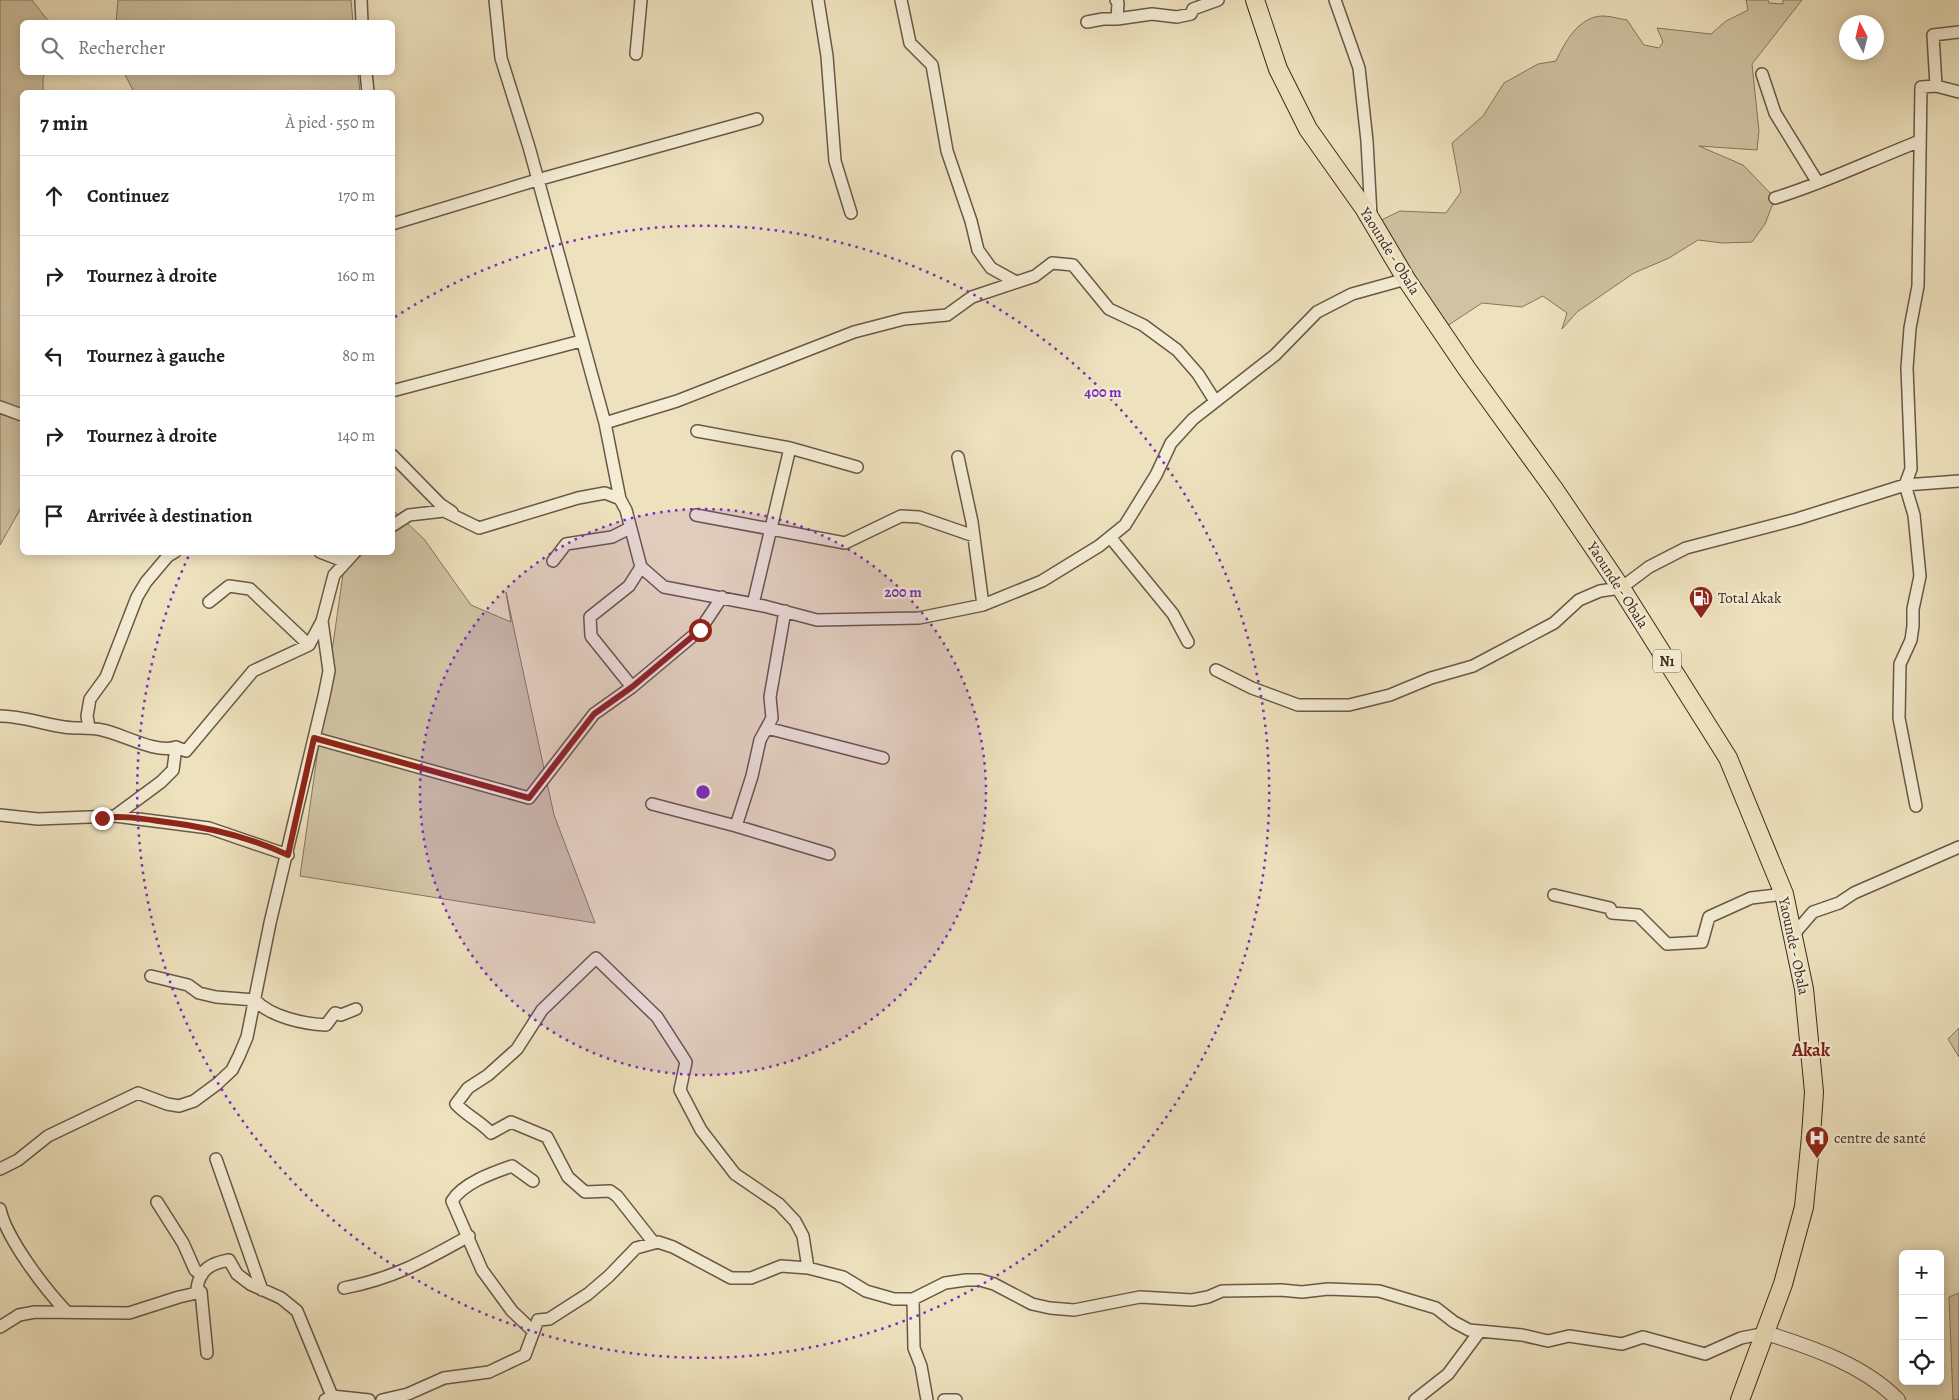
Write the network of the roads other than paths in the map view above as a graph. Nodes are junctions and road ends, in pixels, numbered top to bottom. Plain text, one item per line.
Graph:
1 (361, 0) edge
2 (495, 0) edge
3 (641, 0) edge
4 (818, 0) edge
5 (901, 0) edge
6 (1116, 0) edge
7 (1218, 0) edge
8 (1255, 0) edge
9 (1335, 0) edge
10 (1117, 19) junction
11 (362, 20) edge
12 (1087, 22) dead end
13 (1959, 32) edge
14 (636, 54) dead end
15 (1762, 74) dead end
16 (366, 75) edge
17 (1936, 86) junction
18 (368, 90) edge
19 (1959, 92) edge
20 (757, 119) dead end
21 (1920, 141) junction
22 (537, 180) junction
23 (1818, 183) junction
24 (1774, 198) dead end
25 (851, 213) dead end
26 (1371, 221) junction
27 (395, 223) edge
28 (1406, 279) junction
29 (1016, 282) junction
30 (581, 341) junction
31 (395, 390) edge
32 (1215, 401) junction
33 (0, 407) edge
34 (20, 414) edge
35 (605, 423) junction
36 (697, 431) dead end
37 (790, 448) junction
38 (958, 457) dead end
39 (395, 458) edge
40 (857, 467) dead end
41 (1959, 481) edge
42 (1905, 485) junction
43 (620, 499) junction
44 (696, 515) dead end
45 (460, 517) junction
46 (395, 524) edge
47 (630, 528) junction
48 (769, 528) junction
49 (974, 536) junction
50 (1110, 537) junction
51 (170, 555) edge
52 (328, 555) edge
53 (352, 555) edge
54 (553, 561) dead end
55 (346, 562) junction
56 (641, 567) junction
57 (1620, 588) junction
58 (722, 597) junction
59 (209, 602) dead end
60 (753, 604) junction
61 (983, 605) junction
62 (785, 611) junction
63 (322, 620) junction
64 (1188, 642) dead end
65 (309, 645) junction
66 (1216, 670) dead end
67 (632, 687) junction
68 (0, 716) edge
69 (89, 727) junction
70 (767, 728) junction
71 (314, 738) junction
72 (176, 747) junction
73 (884, 758) dead end
74 (652, 804) dead end
75 (1916, 806) dead end
76 (0, 815) edge
77 (115, 816) junction
78 (736, 826) junction
79 (1959, 847) edge
80 (830, 854) dead end
81 (288, 855) junction
82 (1784, 894) junction
83 (1554, 895) dead end
84 (1794, 934) junction
85 (151, 976) dead end
86 (255, 1000) junction
87 (356, 1009) dead end
88 (216, 1159) dead end
89 (0, 1169) edge
90 (533, 1181) dead end
91 (157, 1202) dead end
92 (0, 1208) edge
93 (468, 1236) junction
94 (654, 1243) junction
95 (808, 1268) junction
96 (202, 1275) junction
97 (344, 1288) dead end
98 (262, 1290) junction
99 (201, 1292) junction
100 (913, 1299) junction
101 (66, 1311) junction
102 (0, 1327) edge
103 (533, 1331) junction
104 (1480, 1332) junction
105 (1766, 1333) junction
106 (207, 1353) dead end
107 (328, 1398) edge
108 (929, 1398) edge
109 (369, 1400) edge
110 (382, 1400) edge
111 (944, 1400) edge
112 (956, 1400) edge
113 (1415, 1400) edge
114 (1740, 1400) edge
115 (1898, 1400) edge

1 - 11 street
2 - 22 street
3 - 14 street
4 - 25 street
5 - 29 street
6 - 10 street
7 - 10 street
8 - 26 highway, Yaounde - Obala / N1
9 - 26 street
10 - 12 street
13 - 17 street
15 - 23 street
16 - 18 street
17 - 19 street
17 - 21 street
20 - 22 street
21 - 23 street
21 - 42 street
22 - 27 street
22 - 30 street
23 - 24 street
26 - 28 highway, Yaounde - Obala / N1
28 - 32 street
28 - 57 highway, Yaounde - Obala / N1
29 - 32 street
29 - 35 street
30 - 31 street
30 - 35 street
32 - 50 street
33 - 34 street
35 - 43 street
36 - 37 street
37 - 40 street
37 - 48 street
38 - 49 street
39 - 45 street
41 - 42 street
42 - 57 street
42 - 75 street
43 - 45 street
43 - 47 street
44 - 48 street
45 - 46 street
47 - 54 street
47 - 56 street
48 - 49 street
48 - 60 street
49 - 61 street
50 - 61 street
50 - 64 street
51 - 69 street
52 - 55 street
53 - 55 street
55 - 63 street
56 - 58 street
56 - 67 street
57 - 66 street
57 - 82 highway, Yaounde - Obala / N1
58 - 60 street
58 - 67 street
59 - 65 street
60 - 62 street
61 - 62 street
62 - 70 street
63 - 65 street
63 - 71 street
65 - 72 street
67 - 71 street
68 - 69 street
69 - 72 street
70 - 73 street
70 - 78 street
71 - 81 street
72 - 77 street
74 - 78 street
76 - 77 street
77 - 81 street
78 - 80 street
79 - 84 street
81 - 86 street
82 - 83 street
82 - 84 highway, Yaounde - Obala / N1
84 - 105 highway, Yaounde - Obala / N1
85 - 86 street
86 - 87 street
86 - 89 street
88 - 98 street
90 - 93 street
91 - 96 street
92 - 101 street
93 - 97 street
93 - 103 street
94 - 95 street
94 - 95 street
94 - 103 street
95 - 100 street
96 - 98 street
96 - 99 street
98 - 107 street
99 - 101 street
99 - 106 street
100 - 104 street
100 - 108 street
101 - 102 street
103 - 110 street
104 - 105 street
104 - 113 street
105 - 114 highway, Yaounde - Obala / N1
105 - 115 street
107 - 109 street
111 - 112 street

